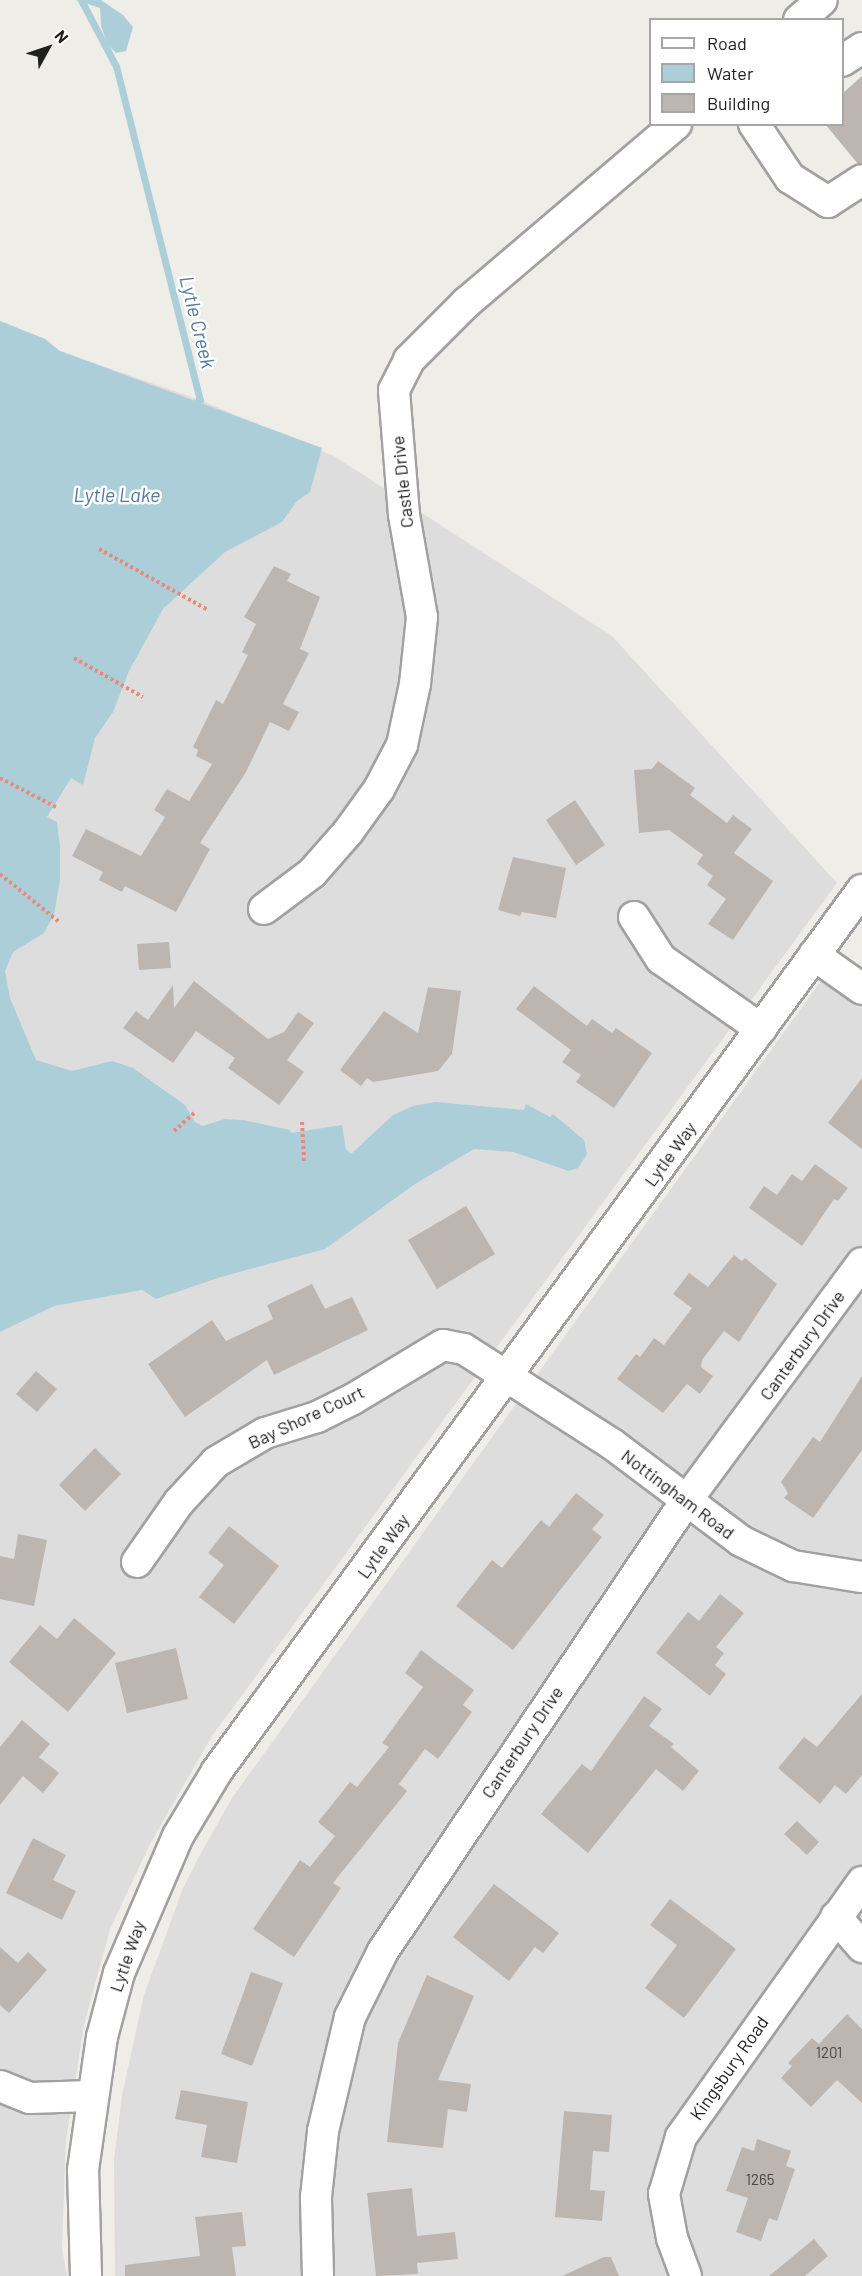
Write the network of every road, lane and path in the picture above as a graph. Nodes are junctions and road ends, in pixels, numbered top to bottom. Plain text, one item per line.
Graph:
1 (862, 48) edge
2 (844, 61) edge
3 (844, 63) edge
4 (862, 75) edge
5 (674, 126) edge
6 (755, 126) edge
7 (862, 180) edge
8 (99, 549) dead end
9 (208, 610) dead end
10 (74, 658) dead end
11 (143, 697) dead end
12 (0, 778) edge
13 (56, 807) dead end
14 (0, 874) edge
15 (862, 890) edge
16 (264, 909) dead end
17 (634, 917) dead end
18 (58, 921) dead end
19 (814, 955) junction
20 (862, 989) edge
21 (761, 1029) junction
22 (194, 1113) dead end
23 (302, 1122) dead end
24 (174, 1131) dead end
25 (304, 1161) dead end
26 (862, 1263) edge
27 (508, 1376) junction
28 (686, 1502) junction
29 (137, 1562) dead end
30 (862, 1577) edge
31 (862, 1882) edge
32 (836, 1917) junction
33 (862, 1947) edge
34 (0, 2086) edge
35 (91, 2096) junction
36 (86, 2276) edge
37 (318, 2276) edge
38 (686, 2276) edge

1 - 2 street
3 - 4 street
5 - 16 street, Castle Drive
6 - 7 street
8 - 9 path
10 - 11 path
12 - 13 path
14 - 18 path
15 - 19 street, Lytle Way
17 - 21 street
19 - 20 street
19 - 21 street, Lytle Way
21 - 27 street, Lytle Way
22 - 24 path
23 - 25 path
26 - 28 street, Canterbury Drive
27 - 28 street, Nottingham Road
27 - 29 street, Bay Shore Court
27 - 35 street, Lytle Way
28 - 30 street, Nottingham Road
28 - 37 street, Canterbury Drive
31 - 32 street, Kingsbury Road
32 - 33 street
32 - 38 street, Kingsbury Road
34 - 35 street
35 - 36 street, Lytle Way

